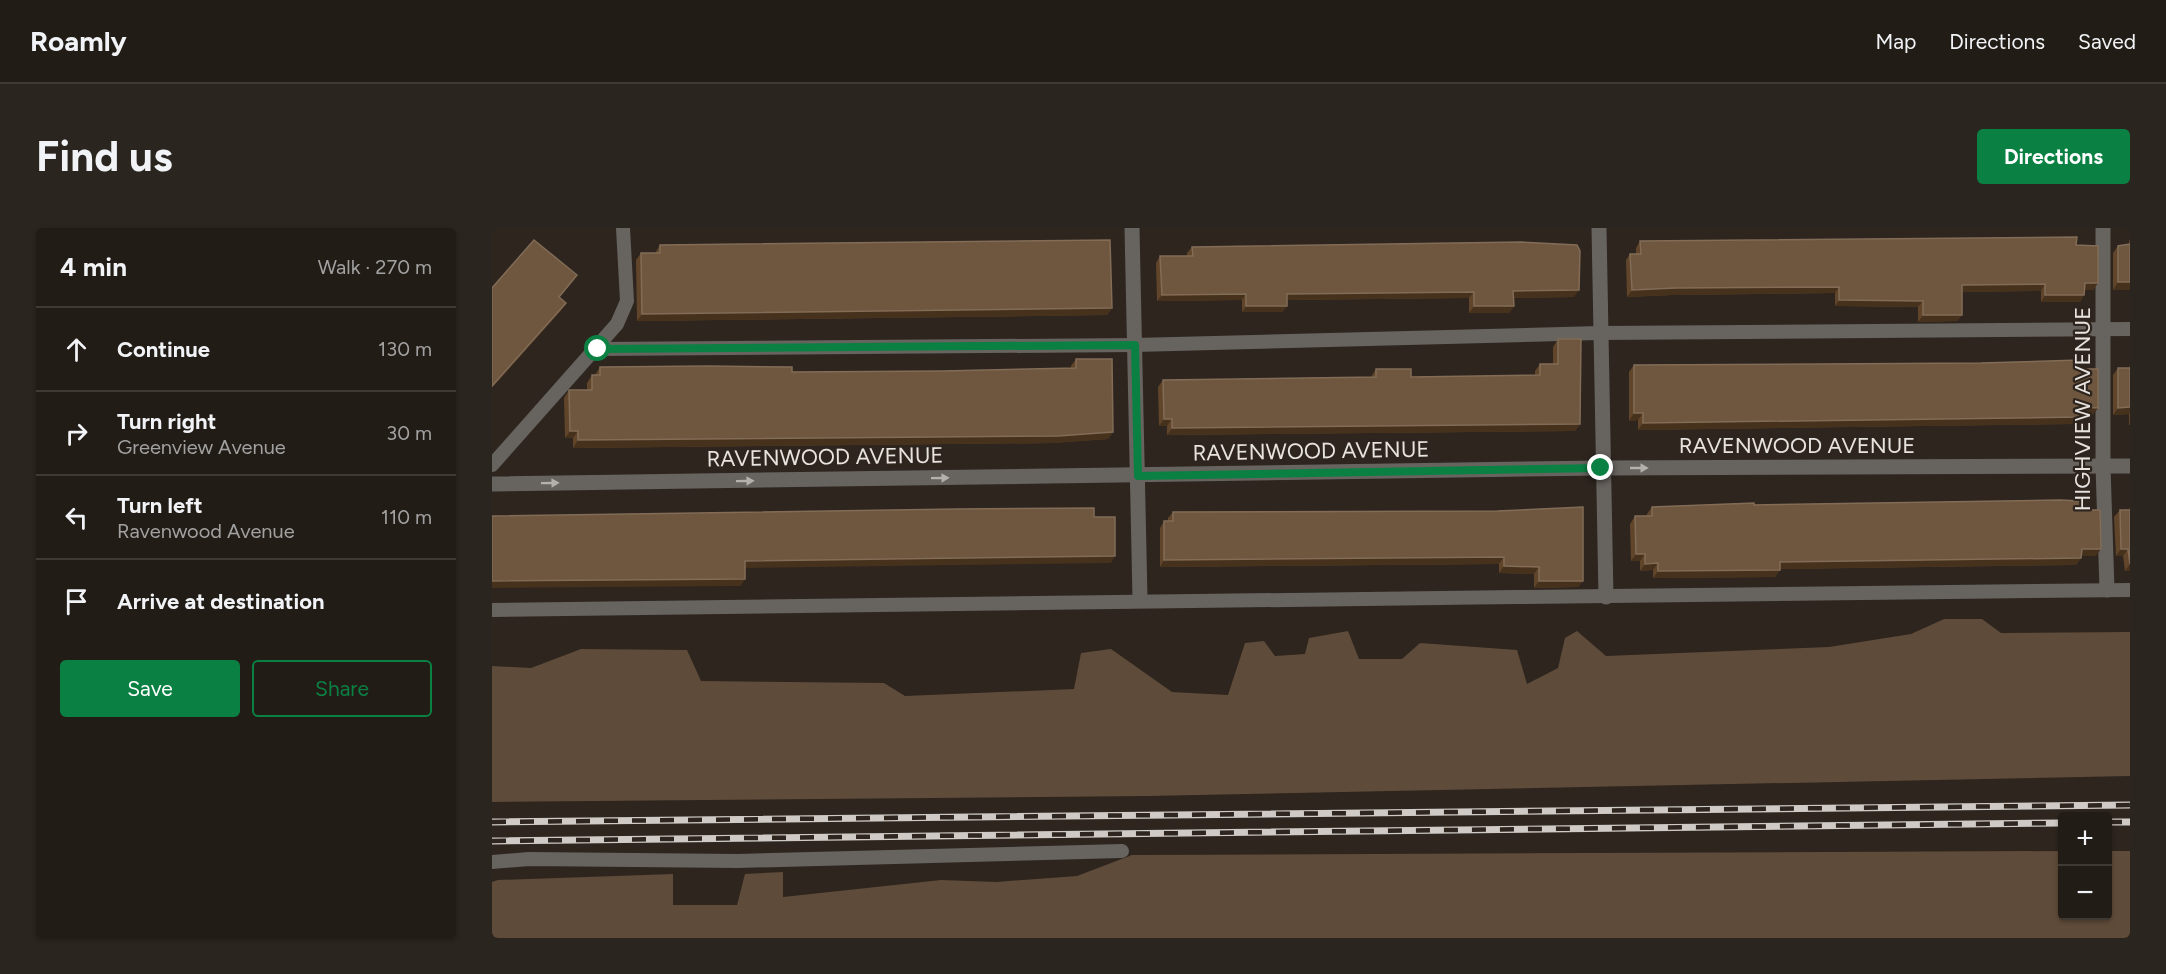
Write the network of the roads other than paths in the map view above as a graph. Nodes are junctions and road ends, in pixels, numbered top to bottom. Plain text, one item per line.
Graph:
1 (623, 228) edge
2 (1132, 228) edge
3 (1599, 228) edge
4 (2103, 228) edge
5 (2130, 328) edge
6 (2104, 329) junction
7 (1599, 333) junction
8 (1135, 345) junction
9 (598, 349) junction
10 (492, 465) edge
11 (2103, 466) junction
12 (2130, 466) edge
13 (1601, 468) junction
14 (1138, 476) junction
15 (492, 484) edge
16 (2107, 590) junction
17 (2130, 590) edge
18 (1606, 597) junction
19 (1140, 599) junction
20 (492, 610) edge
21 (1122, 851) dead end
22 (492, 862) edge

1 - 9 lane
2 - 8 street
3 - 7 street
4 - 6 street, HIGHVIEW AVENUE
5 - 6 lane
6 - 7 lane
6 - 11 street, HIGHVIEW AVENUE
7 - 8 lane
7 - 13 street
8 - 9 lane
8 - 14 street
9 - 10 lane
11 - 12 street, RAVENWOOD AVENUE
13 -> 11 street, RAVENWOOD AVENUE
11 - 16 street, HIGHVIEW AVENUE
13 - 14 street, RAVENWOOD AVENUE
13 - 18 street
15 -> 14 street, RAVENWOOD AVENUE
14 - 19 street
16 - 17 lane
16 - 18 lane
18 - 19 lane
19 - 20 lane
21 - 22 lane

